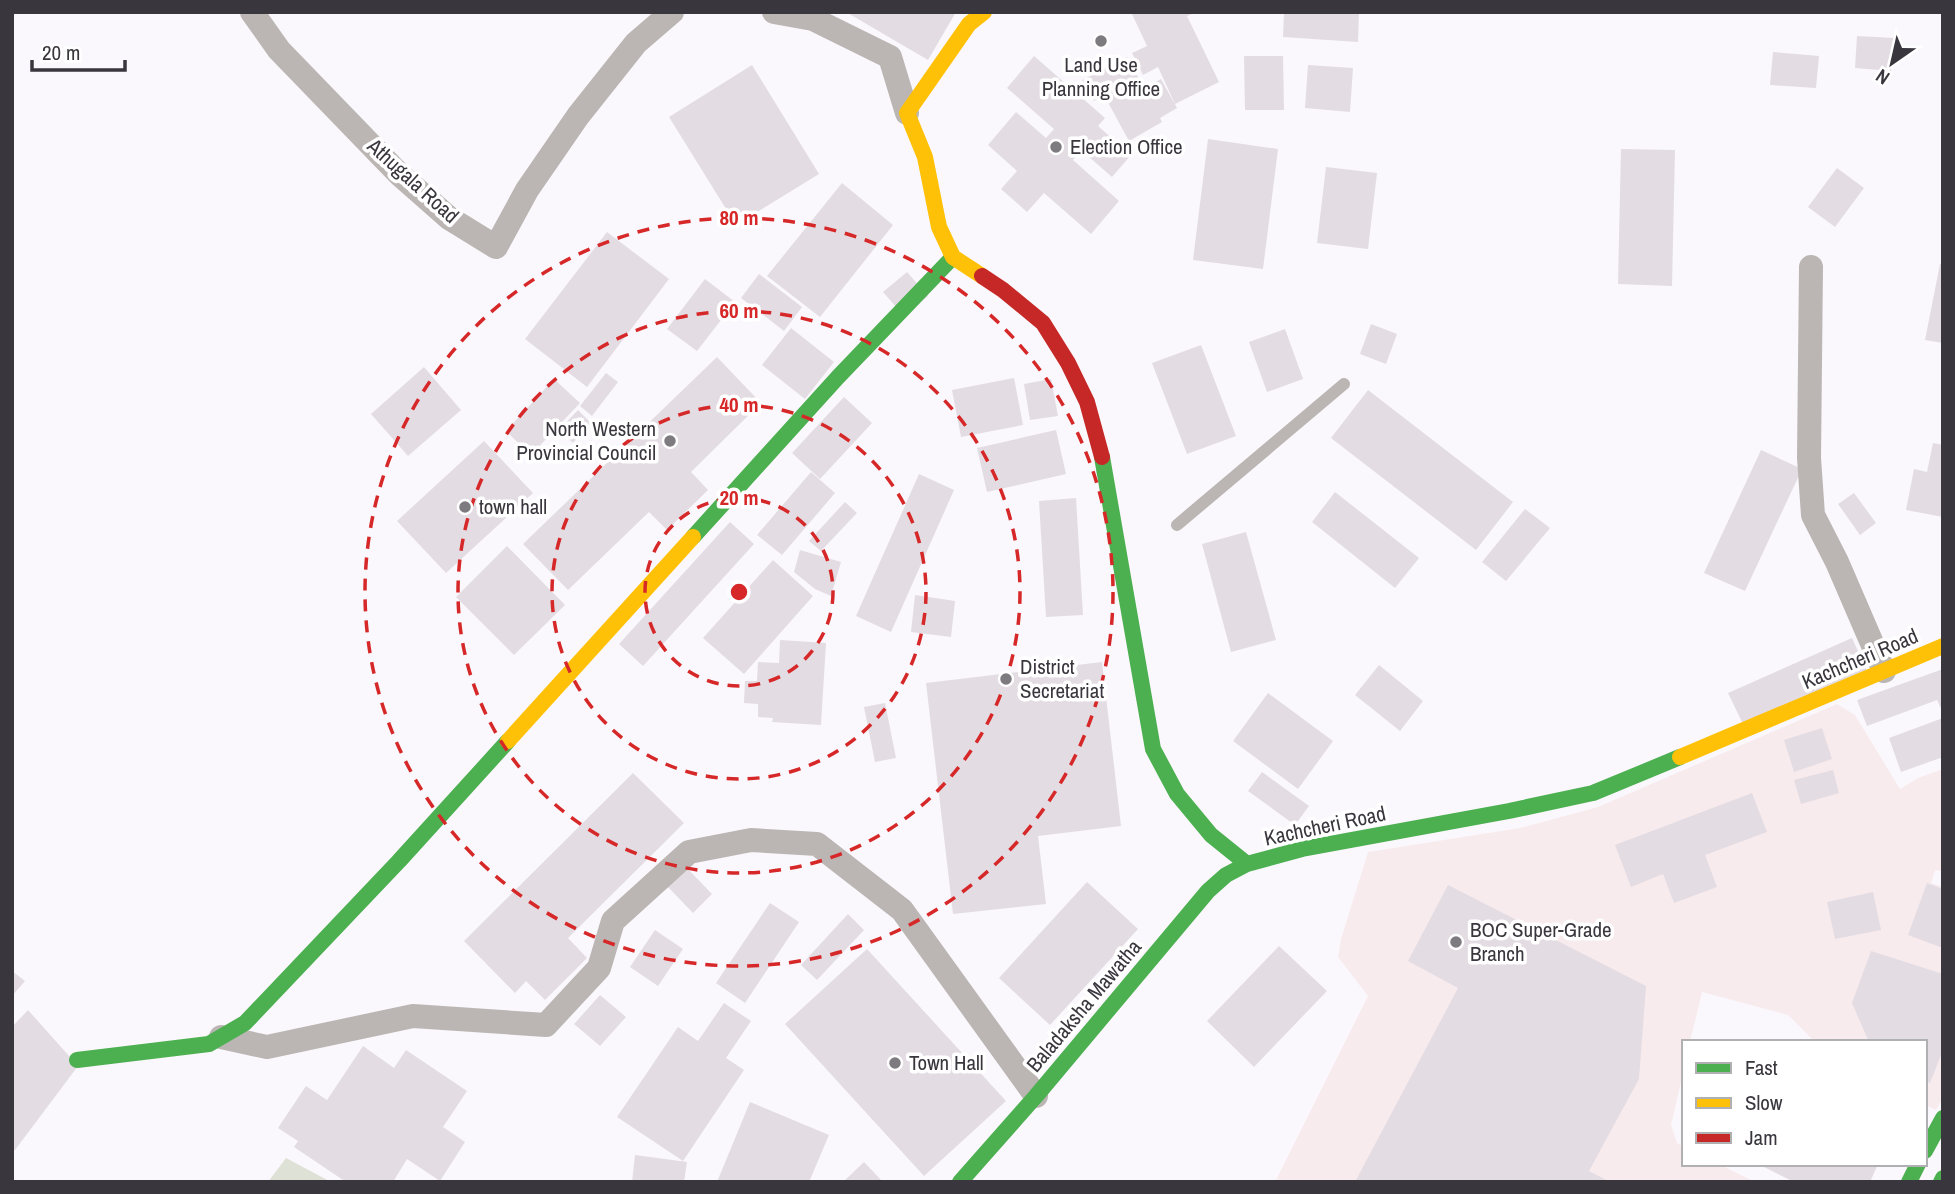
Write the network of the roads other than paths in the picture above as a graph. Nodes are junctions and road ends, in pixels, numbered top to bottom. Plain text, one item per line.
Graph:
1 (252, 12) edge
2 (672, 12) edge
3 (774, 12) edge
4 (984, 12) edge
5 (907, 114) junction
6 (953, 257) junction
7 (1811, 267) dead end
8 (1344, 384) dead end
9 (1177, 525) dead end
10 (1943, 646) edge
11 (1884, 671) junction
12 (1247, 864) junction
13 (221, 1037) junction
14 (77, 1060) dead end
15 (1036, 1097) junction
16 (1943, 1118) edge
17 (1927, 1147) edge
18 (1917, 1166) edge
19 (960, 1182) edge
20 (1909, 1182) edge

1 - 2 street, Athugala Road
3 - 5 street
4 - 5 main road
5 - 6 main road
6 - 12 main road, Kachcheri Road
6 - 13 main road
7 - 11 street
8 - 9 lane
10 - 11 main road, Kachcheri Road
11 - 12 main road, Kachcheri Road
12 - 15 main road, Baladaksha Mawatha
13 - 14 main road
13 - 15 street
15 - 19 main road, Baladaksha Mawatha
16 - 17 main road
18 - 20 main road

